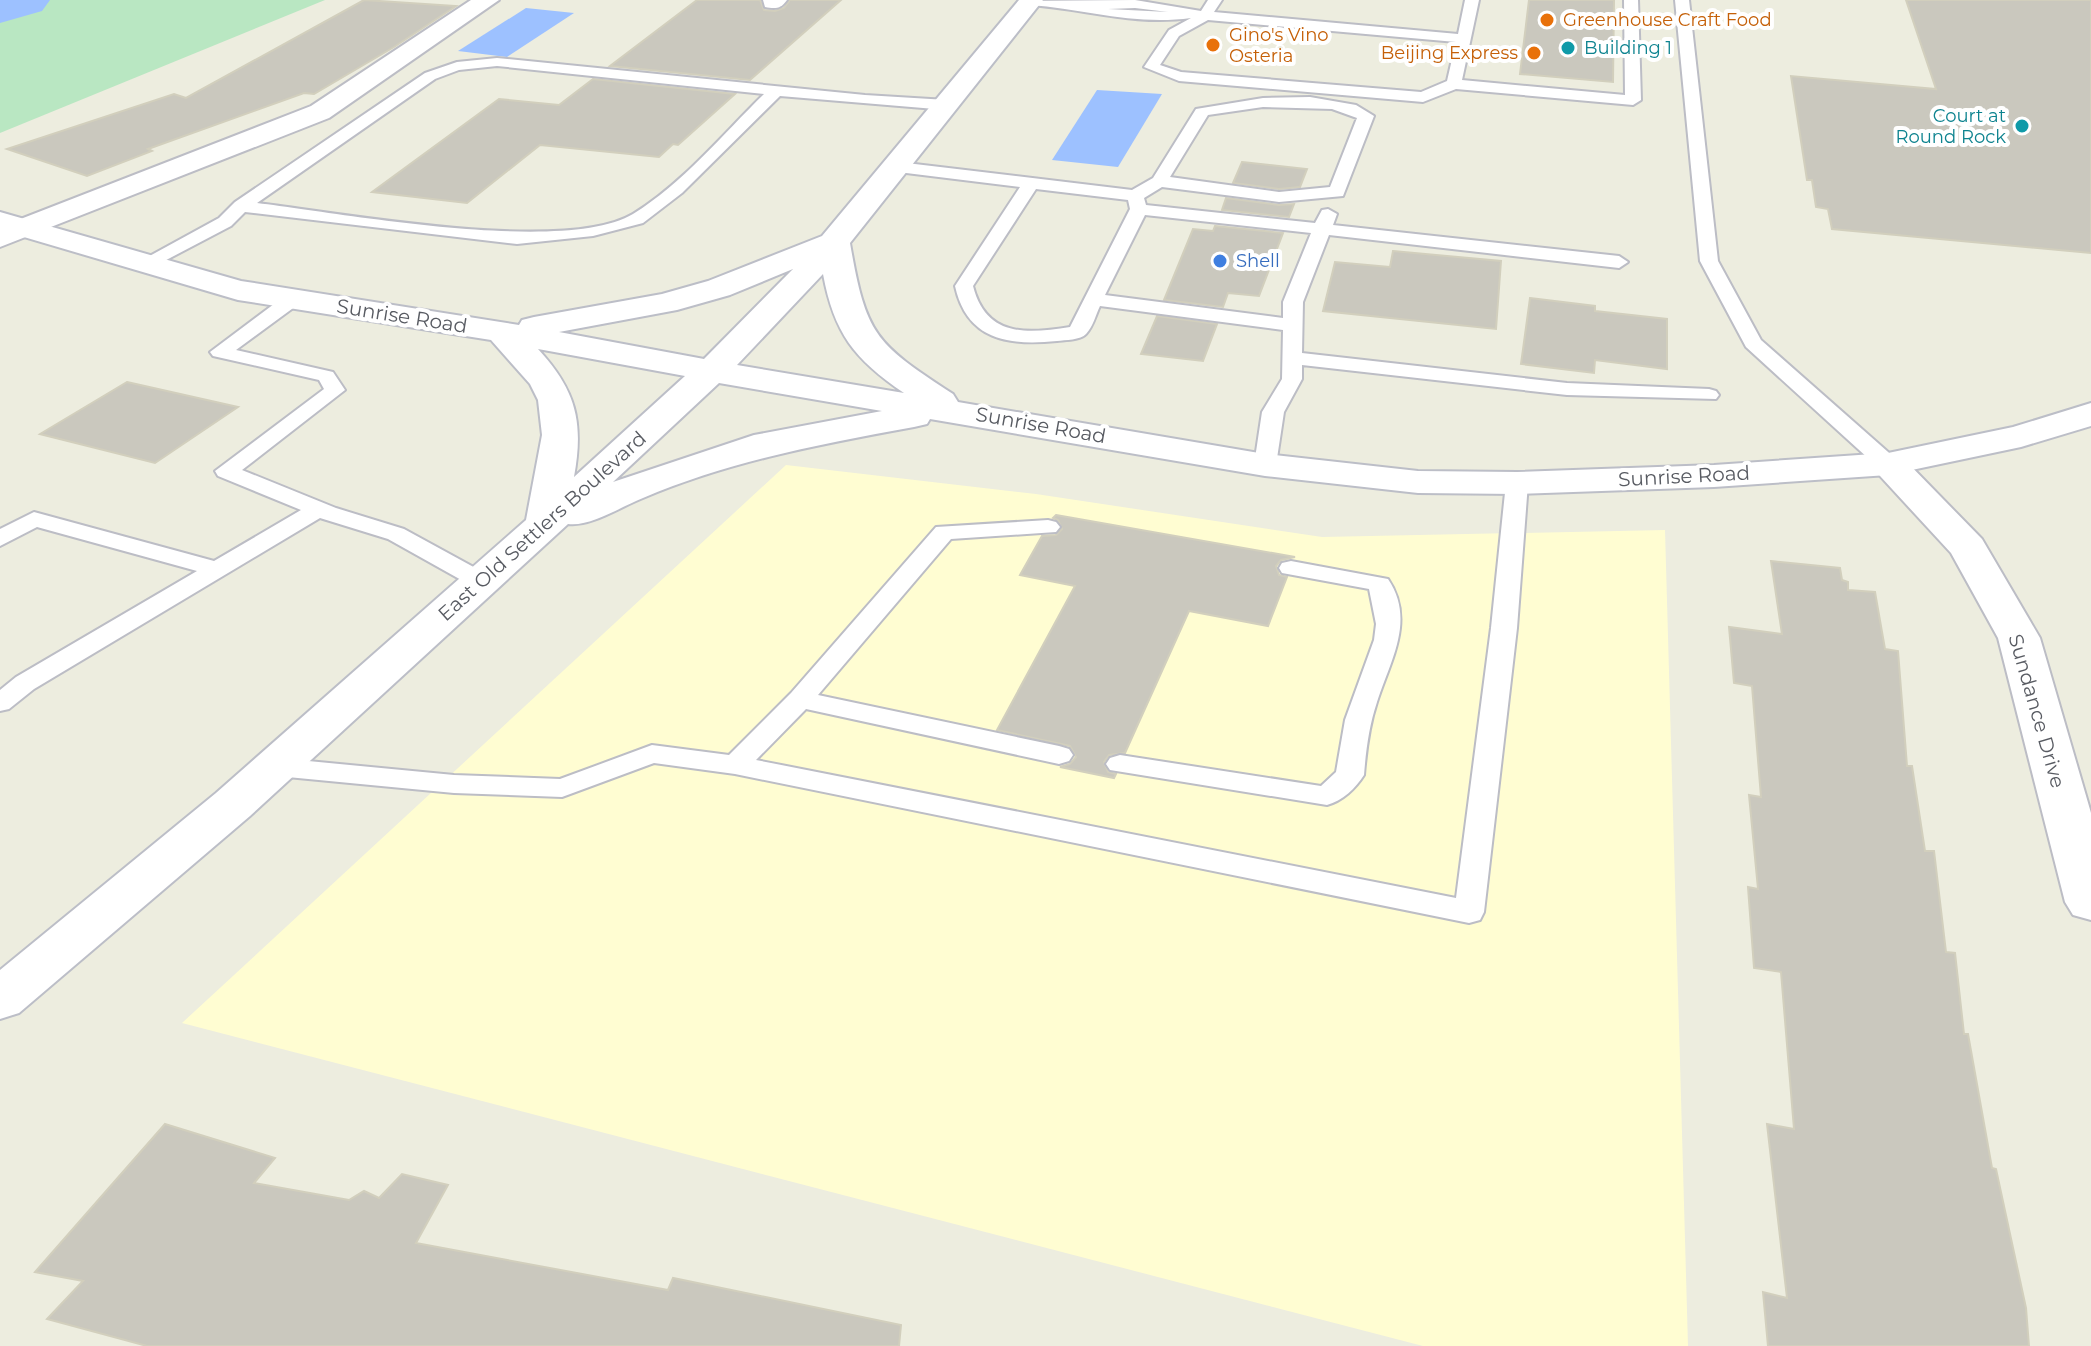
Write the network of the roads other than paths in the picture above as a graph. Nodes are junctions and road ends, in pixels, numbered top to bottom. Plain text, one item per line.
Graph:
1 (487, 0) edge
2 (1031, 0) edge
3 (1215, 0) edge
4 (1472, 0) edge
5 (1631, 0) edge
6 (1682, 0) edge
7 (1196, 15) junction
8 (1465, 39) junction
9 (1454, 84) junction
10 (777, 90) junction
11 (947, 105) junction
12 (898, 167) junction
13 (1159, 181) junction
14 (1031, 183) junction
15 (1337, 192) junction
16 (1137, 202) junction
17 (241, 206) junction
18 (1323, 228) junction
19 (8, 229) edge
20 (834, 241) junction
21 (1619, 262) dead end
22 (144, 264) junction
23 (293, 299) junction
24 (1093, 299) junction
25 (1293, 325) junction
26 (502, 332) junction
27 (1293, 358) junction
28 (710, 370) junction
29 (1709, 395) dead end
30 (952, 410) junction
31 (2091, 414) edge
32 (1888, 464) junction
33 (1265, 465) junction
34 (1517, 483) junction
35 (319, 509) junction
36 (545, 525) junction
37 (1048, 527) dead end
38 (0, 539) edge
39 (1291, 568) dead end
40 (216, 569) junction
41 (481, 581) junction
42 (800, 699) junction
43 (0, 703) edge
44 (1059, 755) dead end
45 (1120, 764) dead end
46 (735, 765) junction
47 (277, 767) junction
48 (2091, 902) edge
49 (0, 999) edge

1 - 19 main road
2 - 7 lane
2 - 11 main road, East Old Settlers Boulevard
3 - 7 lane
4 - 8 lane
5 - 9 lane
6 - 32 lane
7 - 8 lane
7 - 9 lane
8 - 9 lane
10 - 11 lane
10 - 17 lane
10 - 17 lane
11 - 12 main road, East Old Settlers Boulevard
12 - 14 lane
12 - 20 main road, East Old Settlers Boulevard
13 - 15 lane
13 - 15 lane
13 - 16 lane
14 - 16 lane
14 - 24 lane
15 - 18 lane
16 - 18 lane
16 - 24 lane
17 - 22 lane
18 - 21 lane
18 - 25 lane
19 - 22 main road, Sunrise Road
20 - 26 main road
20 - 28 main road, East Old Settlers Boulevard
20 - 30 main road
22 - 23 main road, Sunrise Road
23 - 26 main road, Sunrise Road
23 - 35 lane
24 - 25 lane
25 - 27 lane
26 - 28 main road, Sunrise Road
26 - 36 main road
27 - 29 lane
27 - 33 lane
28 - 30 main road, Sunrise Road
28 - 36 main road, East Old Settlers Boulevard
30 - 33 main road, Sunrise Road
30 - 36 main road
31 - 32 main road, Sunrise Road
32 - 34 main road, Sunrise Road
32 - 48 main road, Sundance Drive
33 - 34 main road, Sunrise Road
34 - 46 lane
35 - 40 lane
35 - 41 lane
36 - 41 main road, East Old Settlers Boulevard
37 - 42 lane
38 - 40 lane
39 - 45 lane
40 - 43 lane
41 - 47 main road, East Old Settlers Boulevard
42 - 44 lane
42 - 46 lane
46 - 47 lane
47 - 49 main road, East Old Settlers Boulevard

